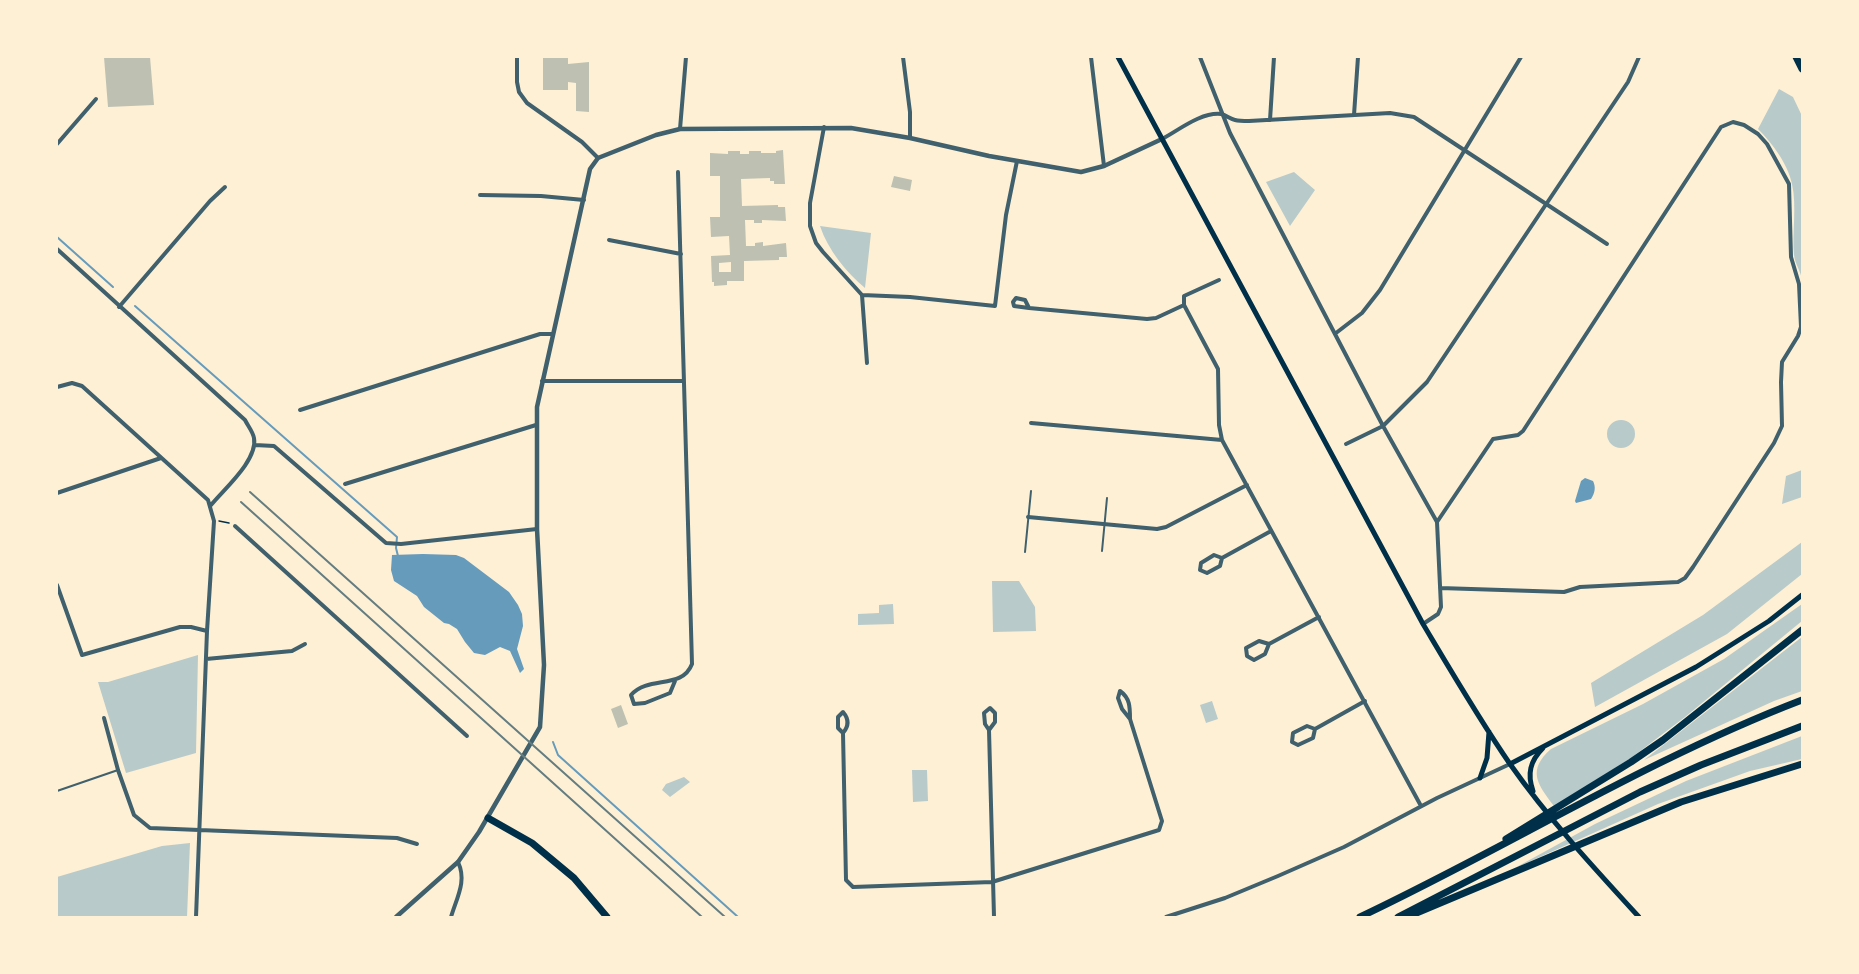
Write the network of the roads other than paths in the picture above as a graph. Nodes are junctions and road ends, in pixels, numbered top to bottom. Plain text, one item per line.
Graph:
1 (517, 57) edge
2 (686, 57) edge
3 (903, 57) edge
4 (1091, 57) edge
5 (1118, 57) edge
6 (1200, 57) edge
7 (1274, 57) edge
8 (1358, 57) edge
9 (1521, 57) edge
10 (1639, 57) edge
11 (1796, 57) edge
12 (1802, 69) edge
13 (96, 99) dead end
14 (1222, 114) junction
15 (1354, 115) junction
16 (1270, 120) junction
17 (824, 127) junction
18 (680, 129) junction
19 (910, 138) junction
20 (1162, 139) junction
21 (57, 144) edge
22 (1466, 150) junction
23 (598, 158) junction
24 (1017, 161) junction
25 (1104, 166) junction
26 (678, 172) dead end
27 (225, 187) dead end
28 (480, 195) dead end
29 (584, 200) junction
30 (1548, 204) junction
31 (609, 240) dead end
32 (1607, 244) dead end
33 (57, 249) edge
34 (681, 254) junction
35 (1219, 280) dead end
36 (862, 295) junction
37 (1184, 305) junction
38 (119, 307) junction
39 (1029, 308) dead end
40 (553, 333) junction
41 (1336, 333) junction
42 (867, 363) dead end
43 (542, 381) junction
44 (684, 381) junction
45 (57, 387) edge
46 (300, 410) dead end
47 (1031, 423) dead end
48 (536, 425) junction
49 (1383, 426) junction
50 (1222, 441) junction
51 (1346, 444) dead end
52 (255, 445) junction
53 (162, 457) junction
54 (345, 484) dead end
55 (1247, 485) junction
56 (1031, 491) dead end
57 (57, 492) edge
58 (1107, 498) dead end
59 (211, 506) junction
60 (1028, 517) junction
61 (1437, 522) junction
62 (1105, 525) junction
63 (235, 526) road end
64 (537, 529) junction
65 (1271, 531) junction
66 (1102, 551) dead end
67 (1025, 552) dead end
68 (1222, 558) junction
69 (57, 585) edge
70 (1440, 588) junction
71 (1802, 596) edge
72 (1319, 617) junction
73 (1423, 624) junction
74 (1802, 630) edge
75 (207, 631) junction
76 (305, 644) dead end
77 (1269, 644) junction
78 (206, 659) junction
79 (675, 681) junction
80 (1802, 700) edge
81 (1365, 701) junction
82 (104, 718) dead end
83 (1130, 719) junction
84 (1802, 726) edge
85 (1315, 729) junction
86 (988, 730) junction
87 (1489, 731) junction
88 (843, 733) junction
89 (467, 736) dead end
90 (1554, 740) junction
91 (1510, 764) junction
92 (1802, 764) edge
93 (118, 770) junction
94 (1480, 778) junction
95 (57, 791) edge
96 (1534, 795) junction
97 (1420, 806) junction
98 (488, 818) junction
99 (199, 831) junction
100 (417, 844) dead end
101 (458, 862) junction
102 (1445, 876) junction
103 (992, 882) junction
104 (196, 917) edge
105 (396, 917) edge
106 (451, 917) edge
107 (607, 917) edge
108 (994, 917) edge
109 (1166, 917) edge
110 (1360, 917) edge
111 (1398, 917) edge
112 (1407, 917) edge
113 (1639, 917) edge

1 - 23 street
2 - 18 street
3 - 19 street
4 - 25 street
5 - 20 main road
6 - 14 street
7 - 16 street
8 - 15 street
9 - 22 street
10 - 30 street
11 - 12 highway
13 - 21 street
14 - 16 street
14 - 20 street
14 - 41 street
15 - 16 street
15 - 22 street
17 - 18 street
17 - 19 street
17 - 36 street
18 - 23 street
19 - 24 street
20 - 25 street
20 - 73 main road
22 - 30 street
22 - 41 street
23 - 29 street
24 - 25 street
24 - 36 street
26 - 34 street
27 - 38 street
28 - 29 street
29 - 40 street
30 - 32 street
30 - 49 street
31 - 34 street
33 - 38 street
34 - 44 street
35 - 37 street
36 - 42 street
37 - 39 street
37 - 50 street
38 - 52 street
40 - 43 street
40 - 46 street
41 - 49 street
43 - 44 street
43 - 48 street
44 - 79 street
45 - 53 street
47 - 50 street
48 - 54 street
48 - 64 street
49 - 51 street
49 - 61 street
50 - 55 street
52 - 59 street
52 - 64 street
53 - 57 street
53 - 59 street
55 - 62 street
55 - 65 street
56 - 60 lane
58 - 62 lane
59 - 75 street
60 - 62 street
60 - 67 lane
61 - 70 street
61 - 70 street
62 - 66 lane
63 - 89 street
64 - 98 street
65 - 68 street
65 - 72 street
68 - 68 street
69 - 75 street
70 - 73 street
71 - 90 main road
72 - 77 street
72 - 81 street
73 - 87 main road
74 - 102 highway
75 - 78 street
76 - 78 street
77 - 77 street
78 - 99 street
79 - 79 street
80 - 102 highway
81 - 85 street
81 - 97 street
82 - 93 street
83 - 83 street
83 - 103 street
84 - 111 highway
85 - 85 street
86 - 86 street
86 - 103 street
87 - 91 main road
87 - 94 main road
88 - 88 street
88 - 103 street
90 - 91 main road
90 - 96 main road
91 - 94 street
91 - 96 main road
92 - 112 highway
93 - 95 lane
93 - 99 street
94 - 97 street
96 - 113 main road
97 - 109 street
98 - 101 street
98 - 107 highway
99 - 100 street
99 - 104 street
101 - 105 street
101 - 106 street
102 - 110 highway
103 - 108 street

